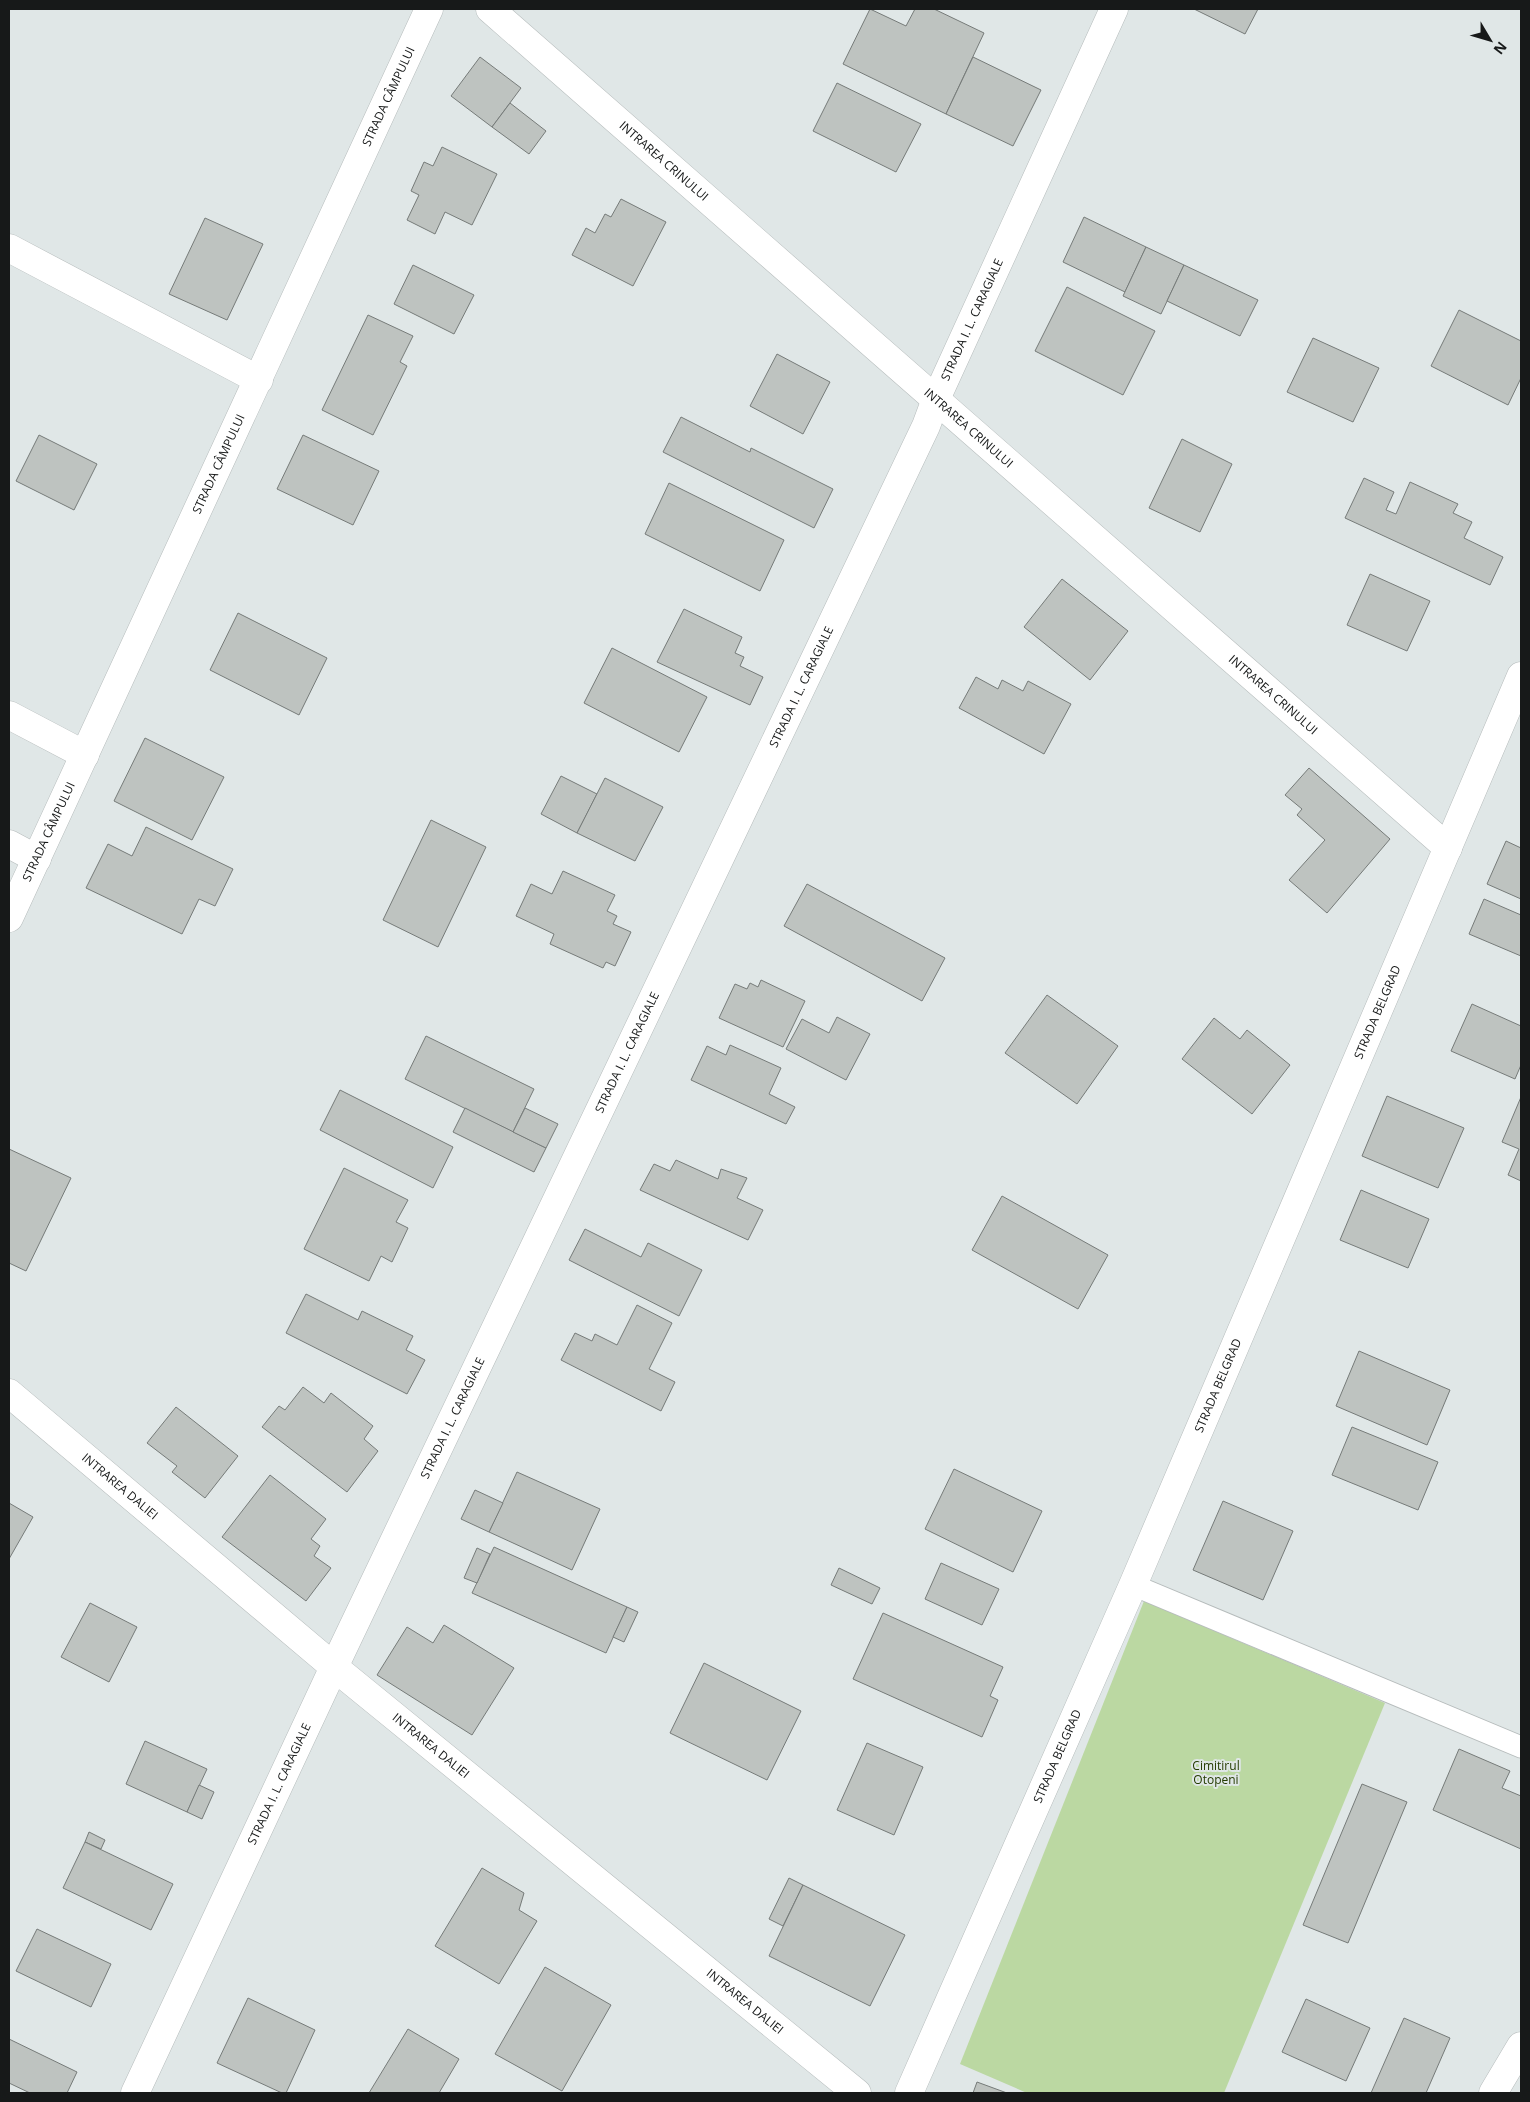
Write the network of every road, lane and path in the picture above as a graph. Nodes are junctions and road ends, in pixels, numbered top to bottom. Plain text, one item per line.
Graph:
1 (429, 9) edge
2 (490, 9) edge
3 (1114, 9) edge
4 (9, 248) edge
5 (259, 380) junction
6 (936, 399) junction
7 (1521, 676) edge
8 (9, 715) edge
9 (85, 755) junction
10 (9, 844) edge
11 (1448, 848) junction
12 (37, 859) junction
13 (9, 918) edge
14 (9, 1393) edge
15 (1133, 1585) junction
16 (334, 1668) junction
17 (1521, 1747) edge
18 (1521, 2046) edge
19 (135, 2093) edge
20 (856, 2093) edge
21 (910, 2093) edge
22 (1493, 2093) edge

1 - 5 street, STRADA CÂMPULUI
2 - 6 street, INTRAREA CRINULUI
3 - 6 street, STRADA I. L. CARAGIALE
4 - 5 street
5 - 9 street, STRADA CÂMPULUI
6 - 11 street, INTRAREA CRINULUI
6 - 16 street, STRADA I. L. CARAGIALE
7 - 11 street, STRADA BELGRAD
8 - 9 street
9 - 12 street, STRADA CÂMPULUI
10 - 12 street
11 - 15 street, STRADA BELGRAD
12 - 13 street, STRADA CÂMPULUI
14 - 16 street, INTRAREA DALIEI
15 - 17 lane
15 - 21 street, STRADA BELGRAD
16 - 19 street, STRADA I. L. CARAGIALE
16 - 20 street, INTRAREA DALIEI
18 - 22 street

